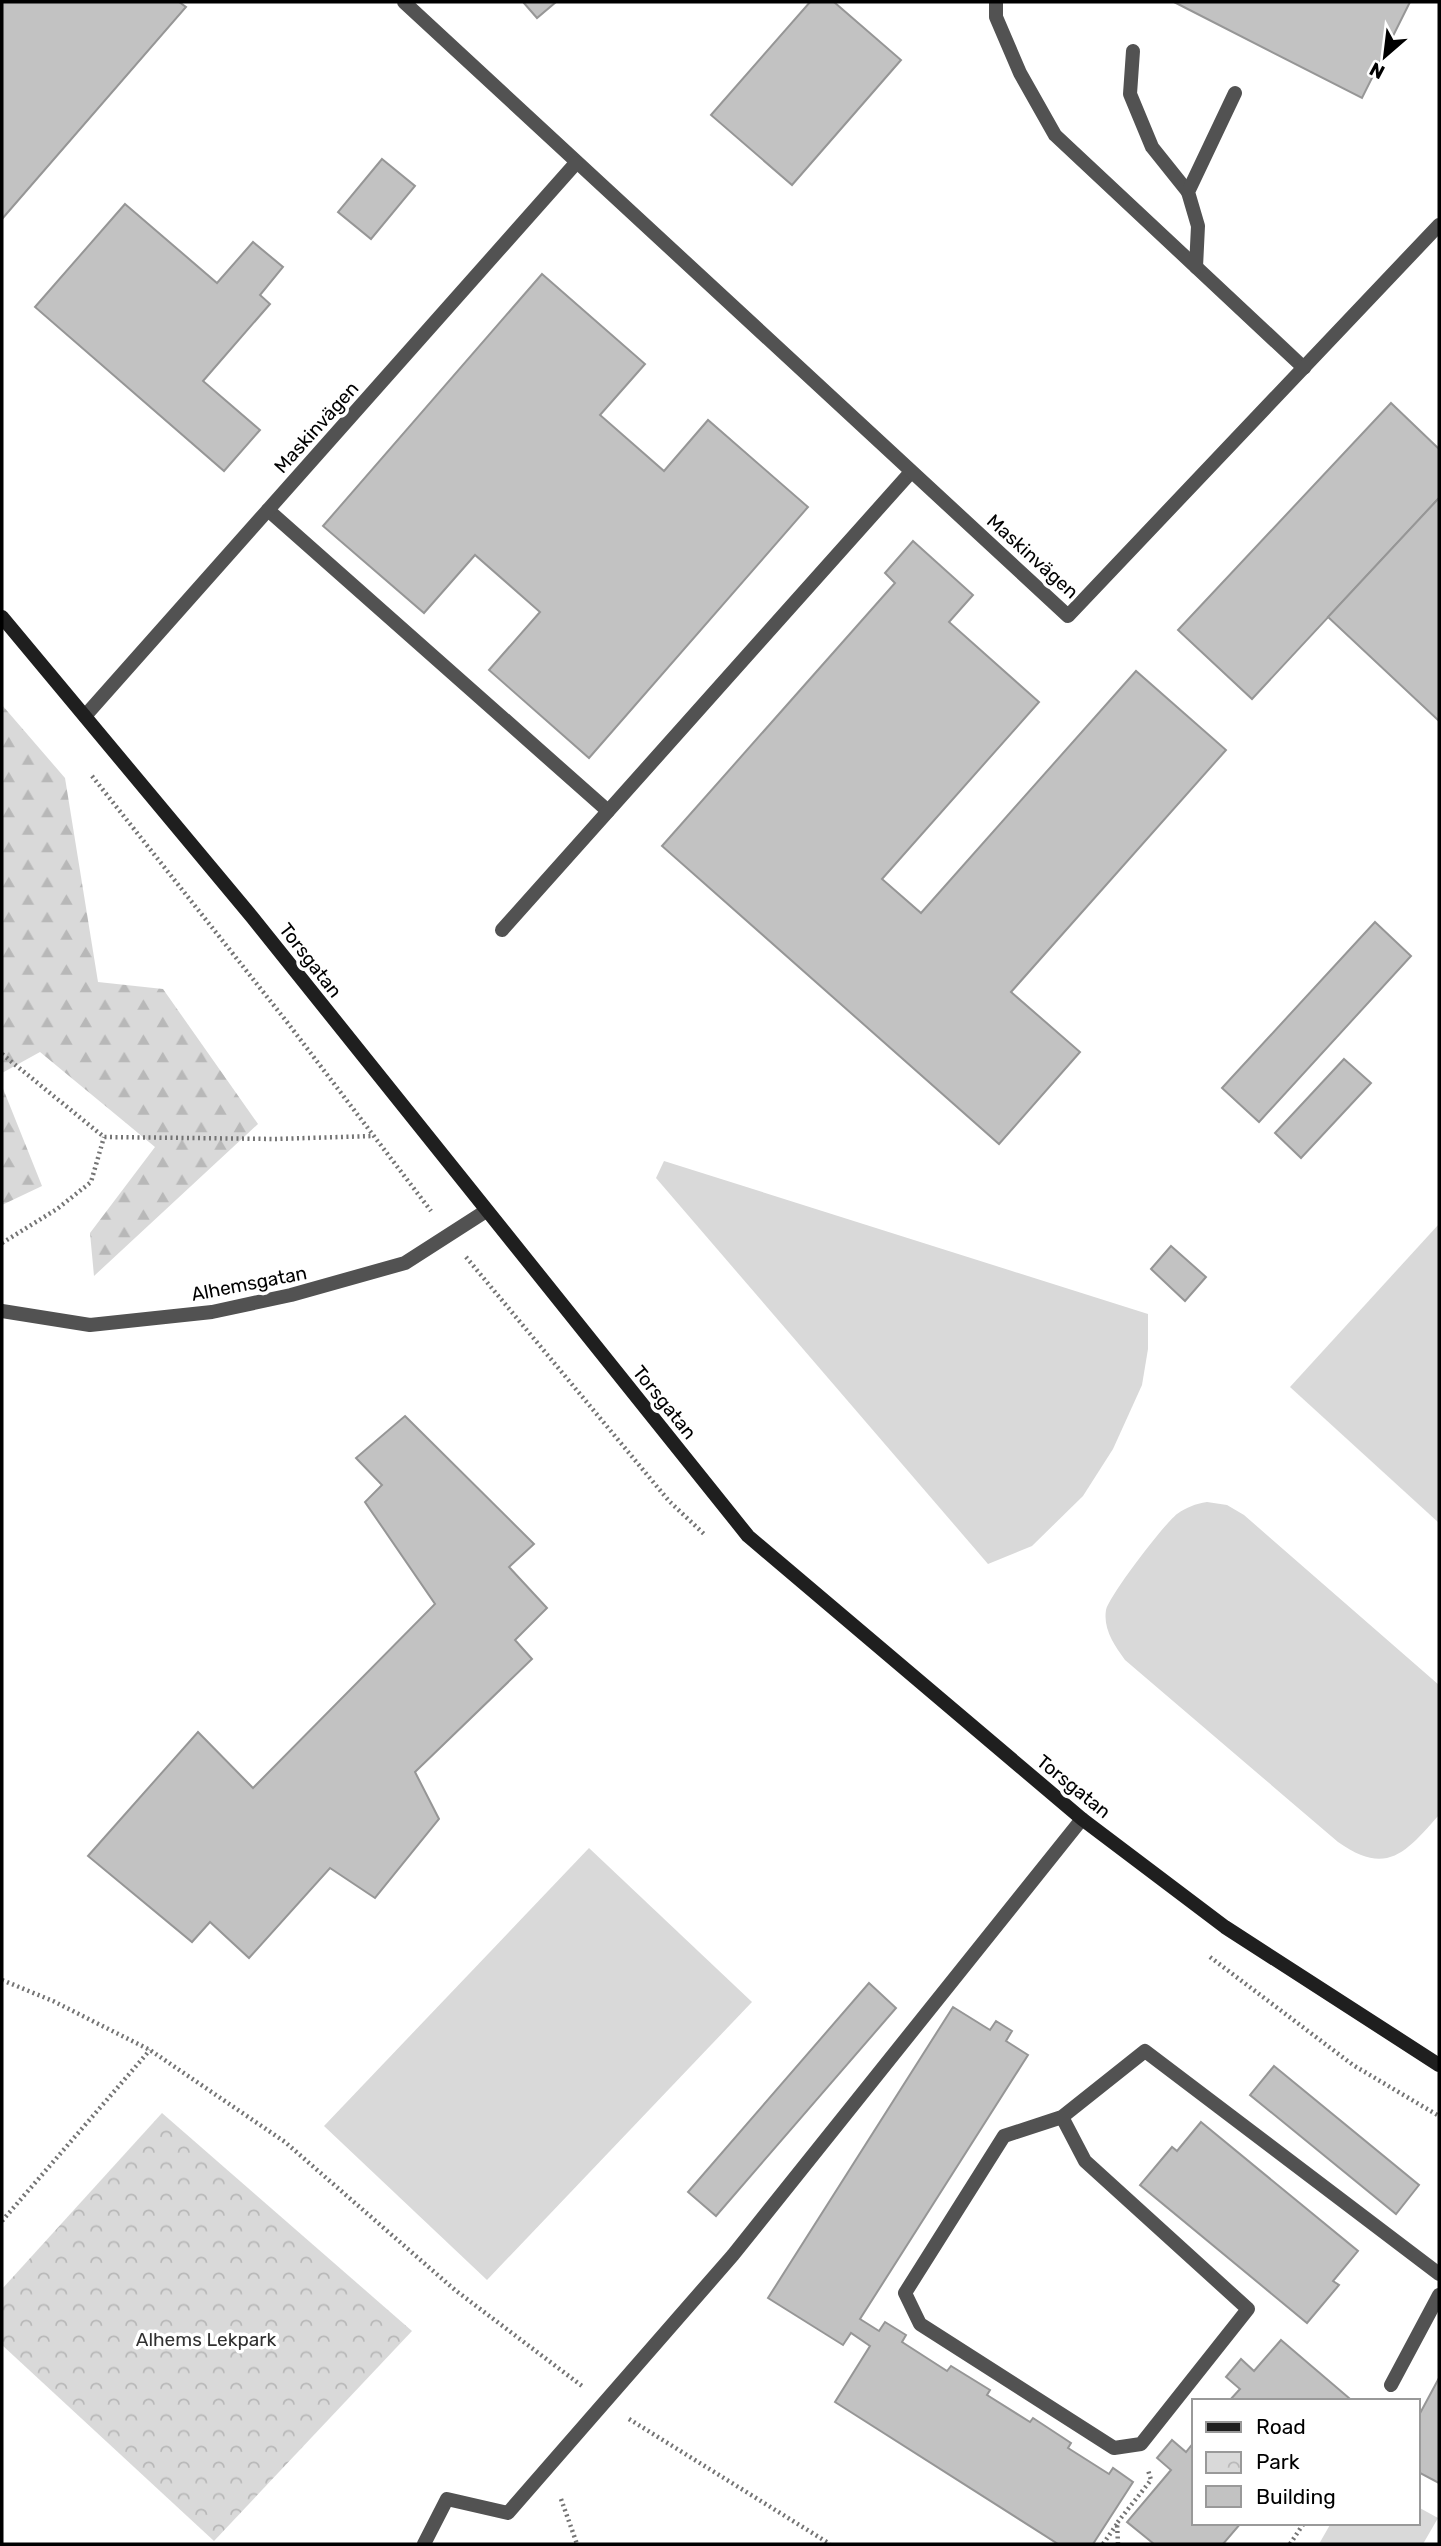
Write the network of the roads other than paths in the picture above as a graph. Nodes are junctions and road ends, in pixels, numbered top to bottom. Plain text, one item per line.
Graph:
1 (404, 2) edge
2 (996, 2) edge
3 (1133, 51) dead end
4 (1235, 93) dead end
5 (576, 163) junction
6 (1188, 192) junction
7 (1439, 225) edge
8 (1196, 267) junction
9 (1304, 368) junction
10 (911, 472) junction
11 (268, 510) junction
12 (2, 617) edge
13 (85, 716) junction
14 (608, 811) junction
15 (502, 930) dead end
16 (486, 1211) junction
17 (2, 1311) edge
18 (1082, 1819) junction
19 (1439, 2065) edge
20 (1062, 2117) junction
21 (1439, 2274) edge
22 (1439, 2295) edge
23 (1391, 2385) dead end
24 (424, 2544) edge

1 - 5 street, Maskinvägen
2 - 8 street
3 - 6 street
4 - 6 street
5 - 10 street, Maskinvägen
5 - 11 street, Maskinvägen
6 - 8 street
7 - 9 street, Maskinvägen
8 - 9 street
9 - 10 street, Maskinvägen
10 - 14 street
11 - 13 street, Maskinvägen
11 - 14 street
12 - 13 main road, Torsgatan
13 - 16 main road, Torsgatan
14 - 15 street
16 - 17 street, Alhemsgatan
16 - 18 main road, Torsgatan
18 - 19 main road, Torsgatan
18 - 24 street
20 - 20 street
20 - 21 street
22 - 23 street

